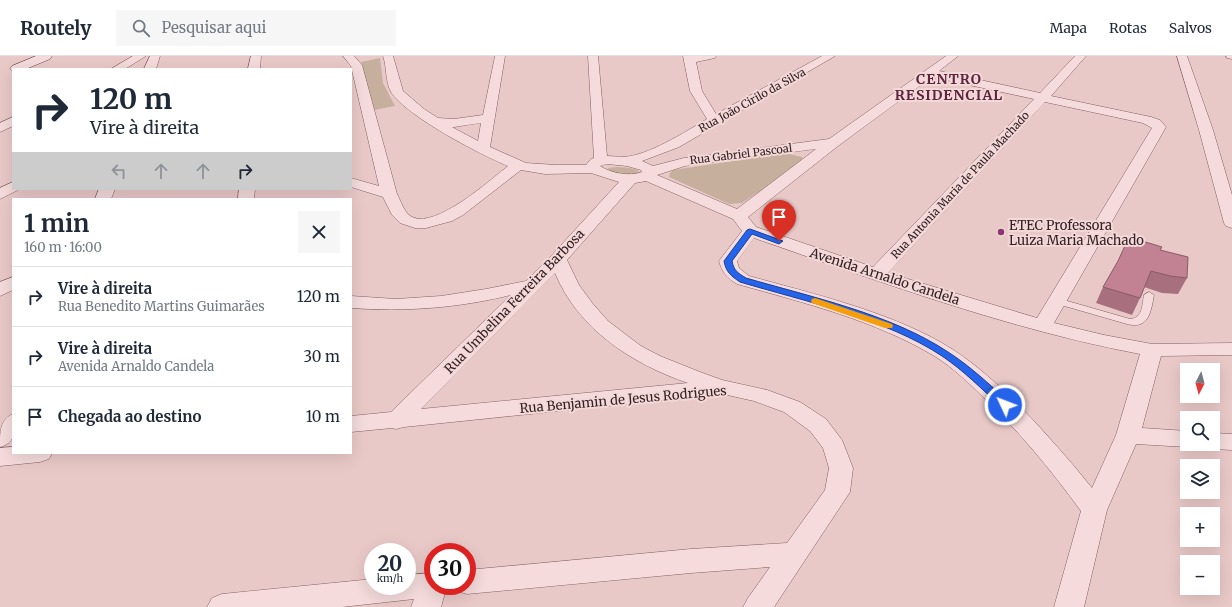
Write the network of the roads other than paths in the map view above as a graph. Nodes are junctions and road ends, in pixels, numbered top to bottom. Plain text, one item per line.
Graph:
1 (46, 56) edge
2 (141, 56) edge
3 (155, 56) edge
4 (256, 56) edge
5 (348, 56) edge
6 (500, 56) edge
7 (593, 56) edge
8 (711, 56) edge
9 (830, 56) edge
10 (953, 56) edge
11 (1081, 56) edge
12 (1182, 56) edge
13 (689, 58) edge
14 (395, 61) edge
15 (19, 68) edge
16 (119, 68) edge
17 (150, 68) edge
18 (254, 68) edge
19 (931, 73) junction
20 (1042, 96) junction
21 (489, 118) junction
22 (714, 120) junction
23 (12, 122) edge
24 (437, 122) junction
25 (0, 128) edge
26 (677, 142) junction
27 (833, 143) junction
28 (483, 149) junction
29 (726, 156) junction
30 (624, 161) junction
31 (519, 165) junction
32 (597, 165) junction
33 (644, 173) junction
34 (352, 182) edge
35 (12, 187) edge
36 (0, 194) edge
37 (389, 194) junction
38 (1232, 223) edge
39 (744, 224) junction
40 (558, 258) junction
41 (877, 274) junction
42 (12, 283) edge
43 (530, 286) junction
44 (0, 290) edge
45 (1149, 295) dead end
46 (1057, 301) junction
47 (352, 302) edge
48 (1042, 326) junction
49 (1232, 349) edge
50 (1152, 350) junction
51 (723, 387) junction
52 (396, 421) junction
53 (12, 423) edge
54 (352, 424) edge
55 (1128, 435) junction
56 (0, 439) edge
57 (1180, 439) edge
58 (1220, 441) edge
59 (1232, 442) edge
60 (30, 454) edge
61 (0, 457) edge
62 (1094, 510) junction
63 (794, 554) junction
64 (476, 581) edge
65 (424, 587) edge
66 (430, 595) edge
67 (222, 607) edge
68 (426, 607) edge
69 (758, 607) edge
70 (1070, 607) edge

1 - 15 street
2 - 16 street
3 - 17 street
4 - 18 street
5 - 37 street
6 - 21 street
7 - 32 street
8 - 13 street
9 - 22 street, Rua João Cirilo da Silva
10 - 19 street
11 - 20 street, Rua Antonia Maria de Paula Machado
12 - 38 street
13 - 22 street
14 - 24 street
19 - 20 street
19 - 27 street
20 - 41 street, Rua Antonia Maria de Paula Machado
20 - 46 street
21 - 24 street
21 - 28 street
22 - 26 street, Rua João Cirilo da Silva
23 - 25 street
24 - 28 street
26 - 29 street
26 - 30 street, Rua João Cirilo da Silva
26 - 33 street, Rua João Cirilo da Silva
27 - 29 street, Rua Gabriel Pascoal
27 - 39 street
28 - 31 street
29 - 33 street, Rua Gabriel Pascoal
30 - 32 street
30 - 33 street
31 - 32 street
31 - 37 street
32 - 33 street
33 - 39 street, Avenida Arnaldo Candela
33 - 40 street, Rua Umbelina Ferreira Barbosa
34 - 37 street
35 - 36 street
39 - 41 street, Avenida Arnaldo Candela
39 - 62 street
40 - 43 street, Rua Umbelina Ferreira Barbosa
40 - 51 street
41 - 48 street, Avenida Arnaldo Candela
42 - 44 street
43 - 47 street
43 - 52 street, Rua Umbelina Ferreira Barbosa
45 - 46 lane
46 - 48 street
48 - 50 street, Avenida Arnaldo Candela
49 - 50 street, Avenida Arnaldo Candela
50 - 55 street
51 - 52 street, Rua Benjamin de Jesus Rodrigues
51 - 63 street, Rua Benjamin de Jesus Rodrigues
52 - 54 street, Rua Benjamin de Jesus Rodrigues
53 - 56 street
55 - 57 street
55 - 62 street
58 - 59 street
60 - 61 street
62 - 70 street
63 - 64 street
63 - 69 street, Rua Benjamin de Jesus Rodrigues
65 - 67 street
66 - 68 street

